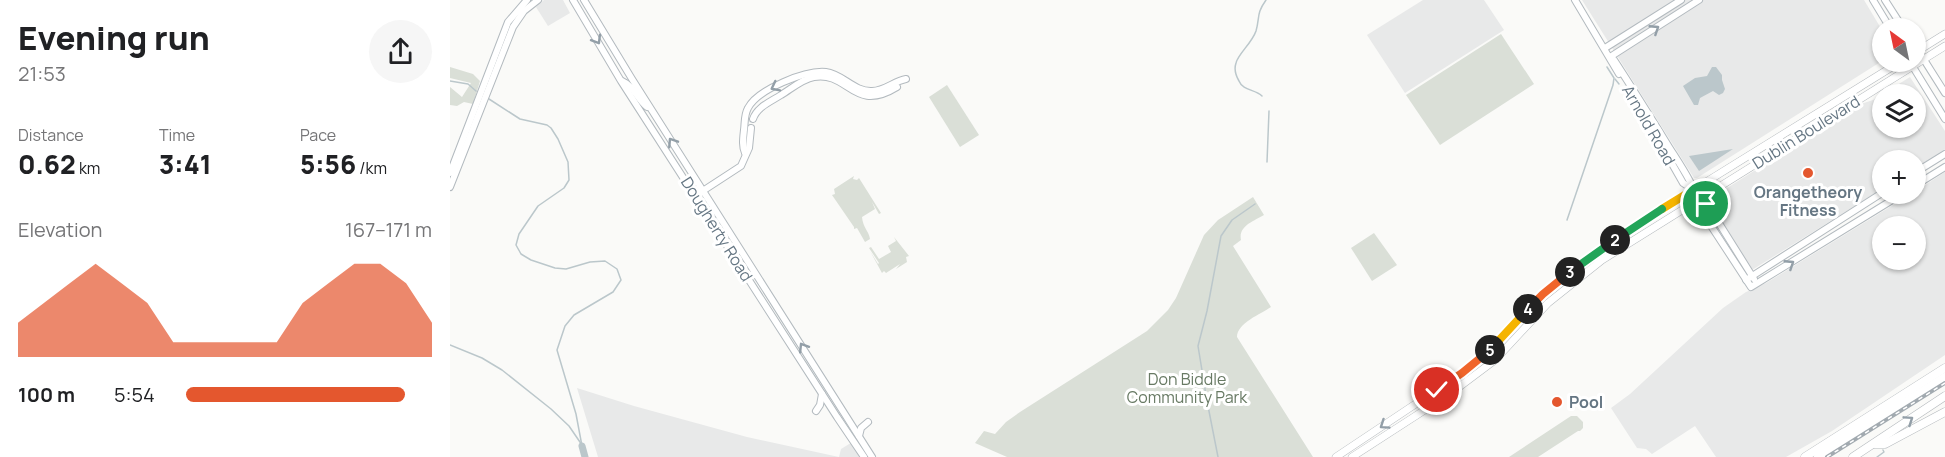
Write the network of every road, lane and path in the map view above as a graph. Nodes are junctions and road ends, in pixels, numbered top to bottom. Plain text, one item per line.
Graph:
1 (527, 0) edge
2 (538, 0) edge
3 (573, 0) edge
4 (584, 0) edge
5 (1575, 0) edge
6 (1681, 0) edge
7 (1699, 0) edge
8 (1873, 0) edge
9 (1885, 0) edge
10 (1884, 18) edge
11 (1897, 18) edge
12 (1945, 34) edge
13 (1926, 44) edge
14 (1945, 46) edge
15 (1605, 48) junction
16 (1610, 57) junction
17 (1926, 57) edge
18 (1926, 64) edge
19 (1884, 72) edge
20 (1898, 72) edge
21 (1916, 72) edge
22 (621, 81) junction
23 (1945, 93) edge
24 (651, 110) junction
25 (753, 119) dead end
26 (1945, 119) edge
27 (751, 128) dead end
28 (745, 153) junction
29 (1945, 154) edge
30 (1926, 166) edge
31 (1945, 167) edge
32 (450, 172) edge
33 (1926, 179) edge
34 (450, 187) edge
35 (1693, 190) junction
36 (703, 191) junction
37 (696, 196) junction
38 (1699, 199) junction
39 (1872, 199) edge
40 (1886, 204) edge
41 (1749, 279) junction
42 (1945, 368) edge
43 (1945, 376) edge
44 (822, 393) junction
45 (1945, 396) edge
46 (816, 411) dead end
47 (1945, 412) edge
48 (868, 422) dead end
49 (859, 437) junction
50 (1873, 444) junction
51 (864, 457) edge
52 (872, 457) edge
53 (1336, 457) edge
54 (1352, 457) edge
55 (1805, 457) edge
56 (1818, 457) edge
57 (1853, 457) edge

1 - 32 street
2 - 34 street
3 -> 22 street, Dougherty Road
4 - 24 street, Dougherty Road
5 - 15 street, Arnold Road
6 - 15 street
16 -> 7 street
8 - 10 street
9 - 11 street
12 - 13 main road
14 - 17 main road, Dublin Boulevard
15 - 16 street, Arnold Road
16 - 35 street, Arnold Road
18 - 23 street
19 - 35 main road, Dublin Boulevard
20 - 38 main road, Dublin Boulevard
21 - 26 street
22 - 24 street
22 - 37 street, Dougherty Road
36 -> 24 street, Dougherty Road
25 -> 28 street
27 - 28 street
28 - 36 street
29 - 30 street
31 - 33 street
35 - 38 street, Arnold Road
35 -> 53 main road, Dublin Boulevard
36 - 37 street
49 -> 36 street, Dougherty Road
37 - 44 street, Dougherty Road
38 - 41 street, Arnold Road
38 - 54 main road, Dublin Boulevard
39 - 41 street
41 -> 40 street, Arnold Road
42 - 55 highway
43 - 56 highway
44 - 46 street
44 - 51 street, Dougherty Road
50 -> 45 highway
47 - 50 highway
48 - 49 street
49 - 52 street, Dougherty Road
50 - 57 highway

